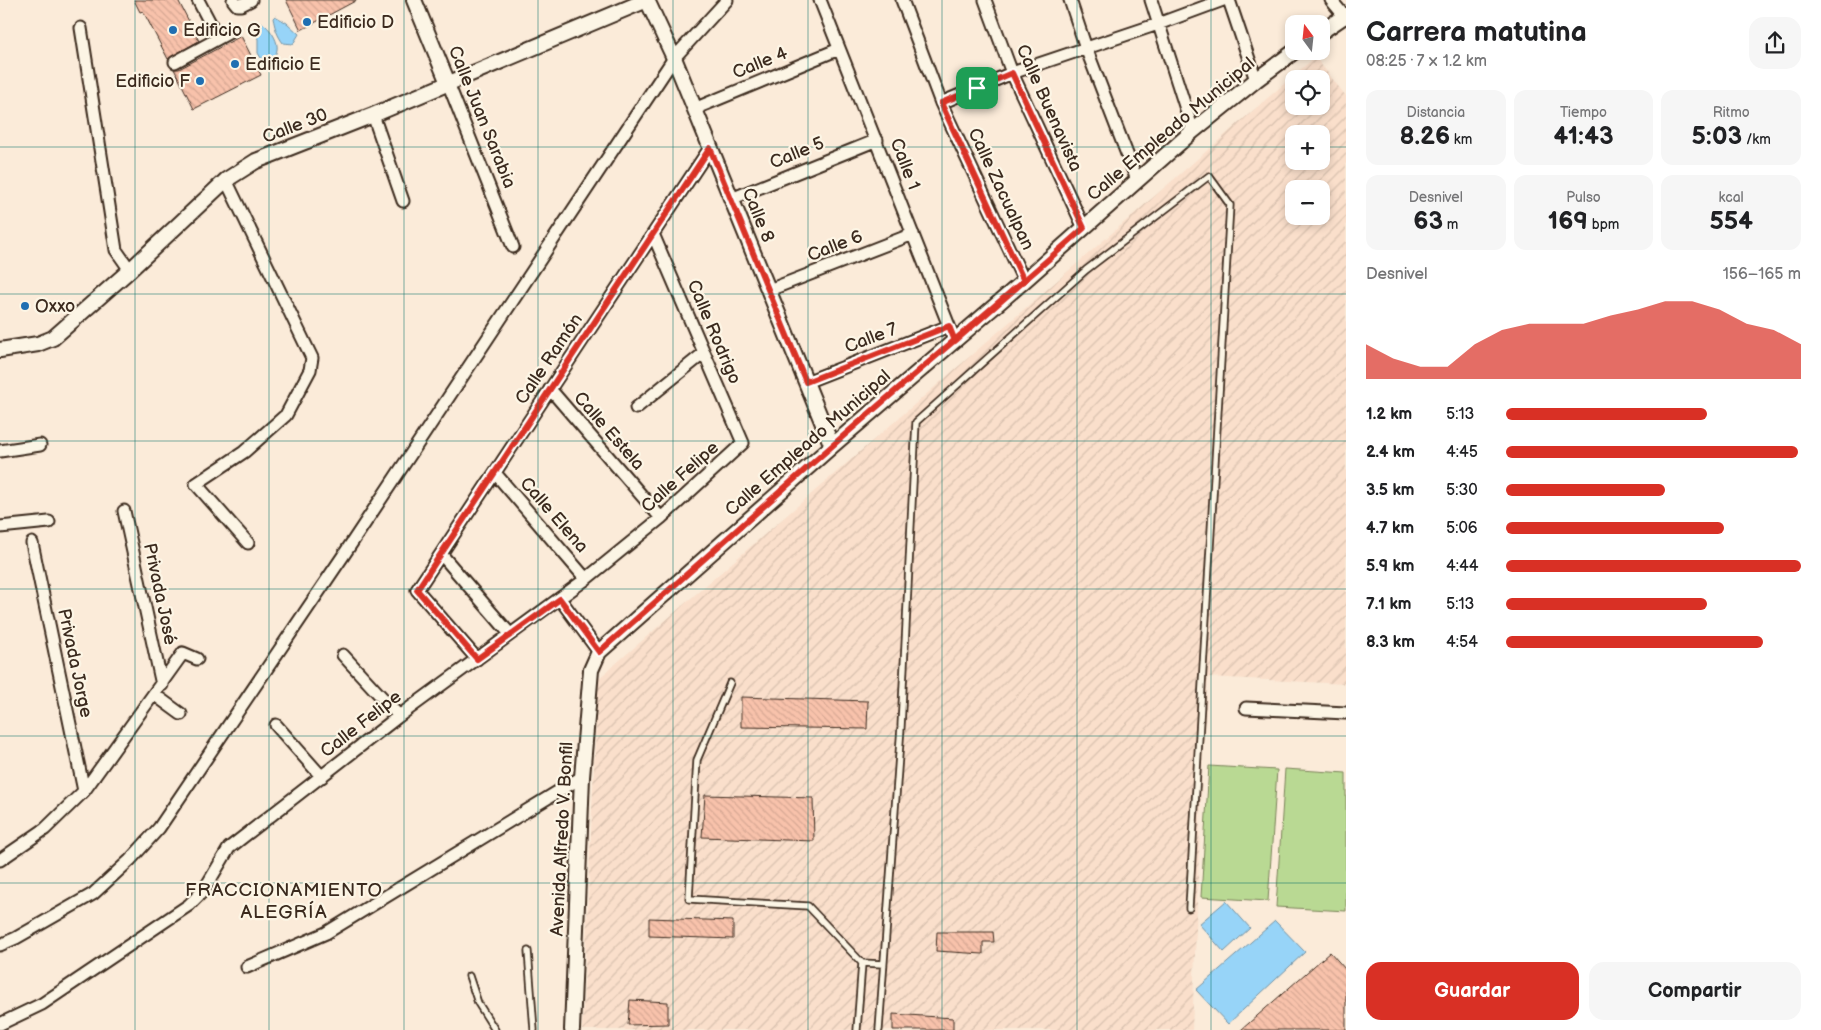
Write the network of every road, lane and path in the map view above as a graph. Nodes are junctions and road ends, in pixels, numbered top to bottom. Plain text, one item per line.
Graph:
1 (198, 0) edge
2 (233, 0) edge
3 (251, 0) edge
4 (414, 0) edge
5 (647, 0) edge
6 (727, 0) edge
7 (820, 0) edge
8 (902, 0) edge
9 (984, 0) edge
10 (1070, 0) edge
11 (1150, 0) edge
12 (1223, 0) edge
13 (1229, 0) edge
14 (1331, 0) edge
15 (1345, 16) edge
16 (1158, 24) junction
17 (1330, 26) edge
18 (81, 28) dead end
19 (232, 31) dead end
20 (218, 38) junction
21 (1086, 48) junction
22 (839, 50) junction
23 (674, 58) junction
24 (1285, 58) edge
25 (175, 62) dead end
26 (1012, 73) junction
27 (1256, 80) junction
28 (448, 82) junction
29 (941, 103) junction
30 (694, 109) junction
31 (373, 115) junction
32 (1193, 131) junction
33 (877, 140) junction
34 (710, 148) junction
35 (226, 180) junction
36 (1137, 180) junction
37 (731, 199) junction
38 (403, 201) dead end
39 (1084, 228) junction
40 (653, 234) junction
41 (913, 234) junction
42 (514, 247) dead end
43 (130, 270) junction
44 (1024, 281) junction
45 (769, 290) junction
46 (949, 326) junction
47 (955, 341) junction
48 (0, 350) edge
49 (704, 353) junction
50 (806, 382) junction
51 (550, 389) junction
52 (636, 408) dead end
53 (743, 443) joint
54 (40, 445) dead end
55 (832, 446) junction
56 (0, 451) edge
57 (495, 472) junction
58 (124, 511) dead end
59 (661, 518) junction
60 (49, 522) dead end
61 (0, 527) edge
62 (32, 543) dead end
63 (248, 544) dead end
64 (440, 554) junction
65 (586, 579) junction
66 (560, 599) junction
67 (510, 634) junction
68 (599, 652) junction
69 (343, 655) dead end
70 (197, 659) dead end
71 (477, 659) junction
72 (730, 683) dead end
73 (162, 685) junction
74 (154, 695) junction
75 (1246, 708) dead end
76 (181, 714) dead end
77 (1346, 714) edge
78 (399, 716) junction
79 (276, 725) dead end
80 (322, 777) junction
81 (582, 777) junction
82 (84, 791) junction
83 (0, 860) edge
84 (1189, 908) dead end
85 (0, 945) edge
86 (528, 951) dead end
87 (862, 964) junction
88 (882, 964) junction
89 (247, 967) dead end
90 (468, 976) dead end
91 (0, 1024) edge
92 (495, 1030) edge
93 (534, 1030) edge
94 (572, 1030) edge
95 (857, 1030) edge
96 (879, 1030) edge

1 - 20 street
2 - 3 street
4 - 28 street, Calle Juan Sarabia
5 - 23 street, Calle 8
5 - 28 street, Calle 30
6 - 23 street
7 - 22 street, Calle 1
8 - 29 street, Calle Zacualpan
9 - 26 street, Calle Buenavista
10 - 21 street
11 - 16 street
12 - 16 street
13 - 27 street
14 - 15 street
15 - 17 street
16 - 21 street
16 - 32 street
18 - 43 street
19 - 20 street
20 - 25 street
21 - 26 street
21 - 36 street
22 - 30 street, Calle 4
22 - 33 street, Calle 1
23 - 30 street, Calle 8
23 - 85 street
24 - 27 street, Calle Empleado Municipal
26 - 29 street
26 - 39 street, Calle Buenavista
27 - 32 street, Calle Empleado Municipal
28 - 31 street, Calle 30
28 - 42 street, Calle Juan Sarabia
29 - 44 street, Calle Zacualpan
30 - 34 street, Calle 8
31 - 35 street, Calle 30
31 - 38 street
32 - 36 street, Calle Empleado Municipal
33 - 37 street, Calle 5
33 - 41 street, Calle 1
34 - 37 street, Calle 8
34 - 40 street, Calle Ramón
35 - 43 street, Calle 30
35 - 63 street
36 - 39 street, Calle Empleado Municipal
37 - 45 street, Calle 8
39 - 44 street, Calle Empleado Municipal
40 - 49 street, Calle Rodrigo
40 - 51 street, Calle Ramón
41 - 45 street, Calle 6
41 - 46 street, Calle 1
43 - 48 street, Calle 30
44 - 47 street, Calle Empleado Municipal
45 - 50 street, Calle 8
46 - 47 street, Calle 1
46 - 50 street, Calle 7
47 - 55 street, Calle Empleado Municipal
49 - 52 street
49 - 53 street, Calle Rodrigo
50 - 55 street, Calle 8
51 - 57 street, Calle Ramón
51 - 59 street, Calle Estela
53 - 59 street, Calle Felipe
54 - 56 street
55 - 68 street, Calle Empleado Municipal
57 - 64 street, Calle Ramón
57 - 65 street, Calle Elena
58 - 73 street, Privada José
59 - 65 street, Calle Felipe
60 - 61 street
62 - 82 street, Privada Jorge
64 - 67 street
64 - 71 street, Calle Ramón
65 - 66 street, Calle Felipe
66 - 67 street, Calle Felipe
66 - 68 street
67 - 71 street, Calle Felipe
68 - 81 street, Avenida Alfredo V. Bonfil
69 - 78 street
70 - 73 street
71 - 78 street, Calle Felipe
72 - 87 lane
73 - 74 street
74 - 76 street
74 - 82 street
75 - 77 street
78 - 80 street, Calle Felipe
79 - 80 street
80 - 91 street, Calle Felipe
81 - 89 street
81 - 94 street, Avenida Alfredo V. Bonfil
82 - 83 street
84 - 88 lane
86 - 93 lane
87 - 88 lane
87 - 95 lane
88 - 96 lane
90 - 92 lane

